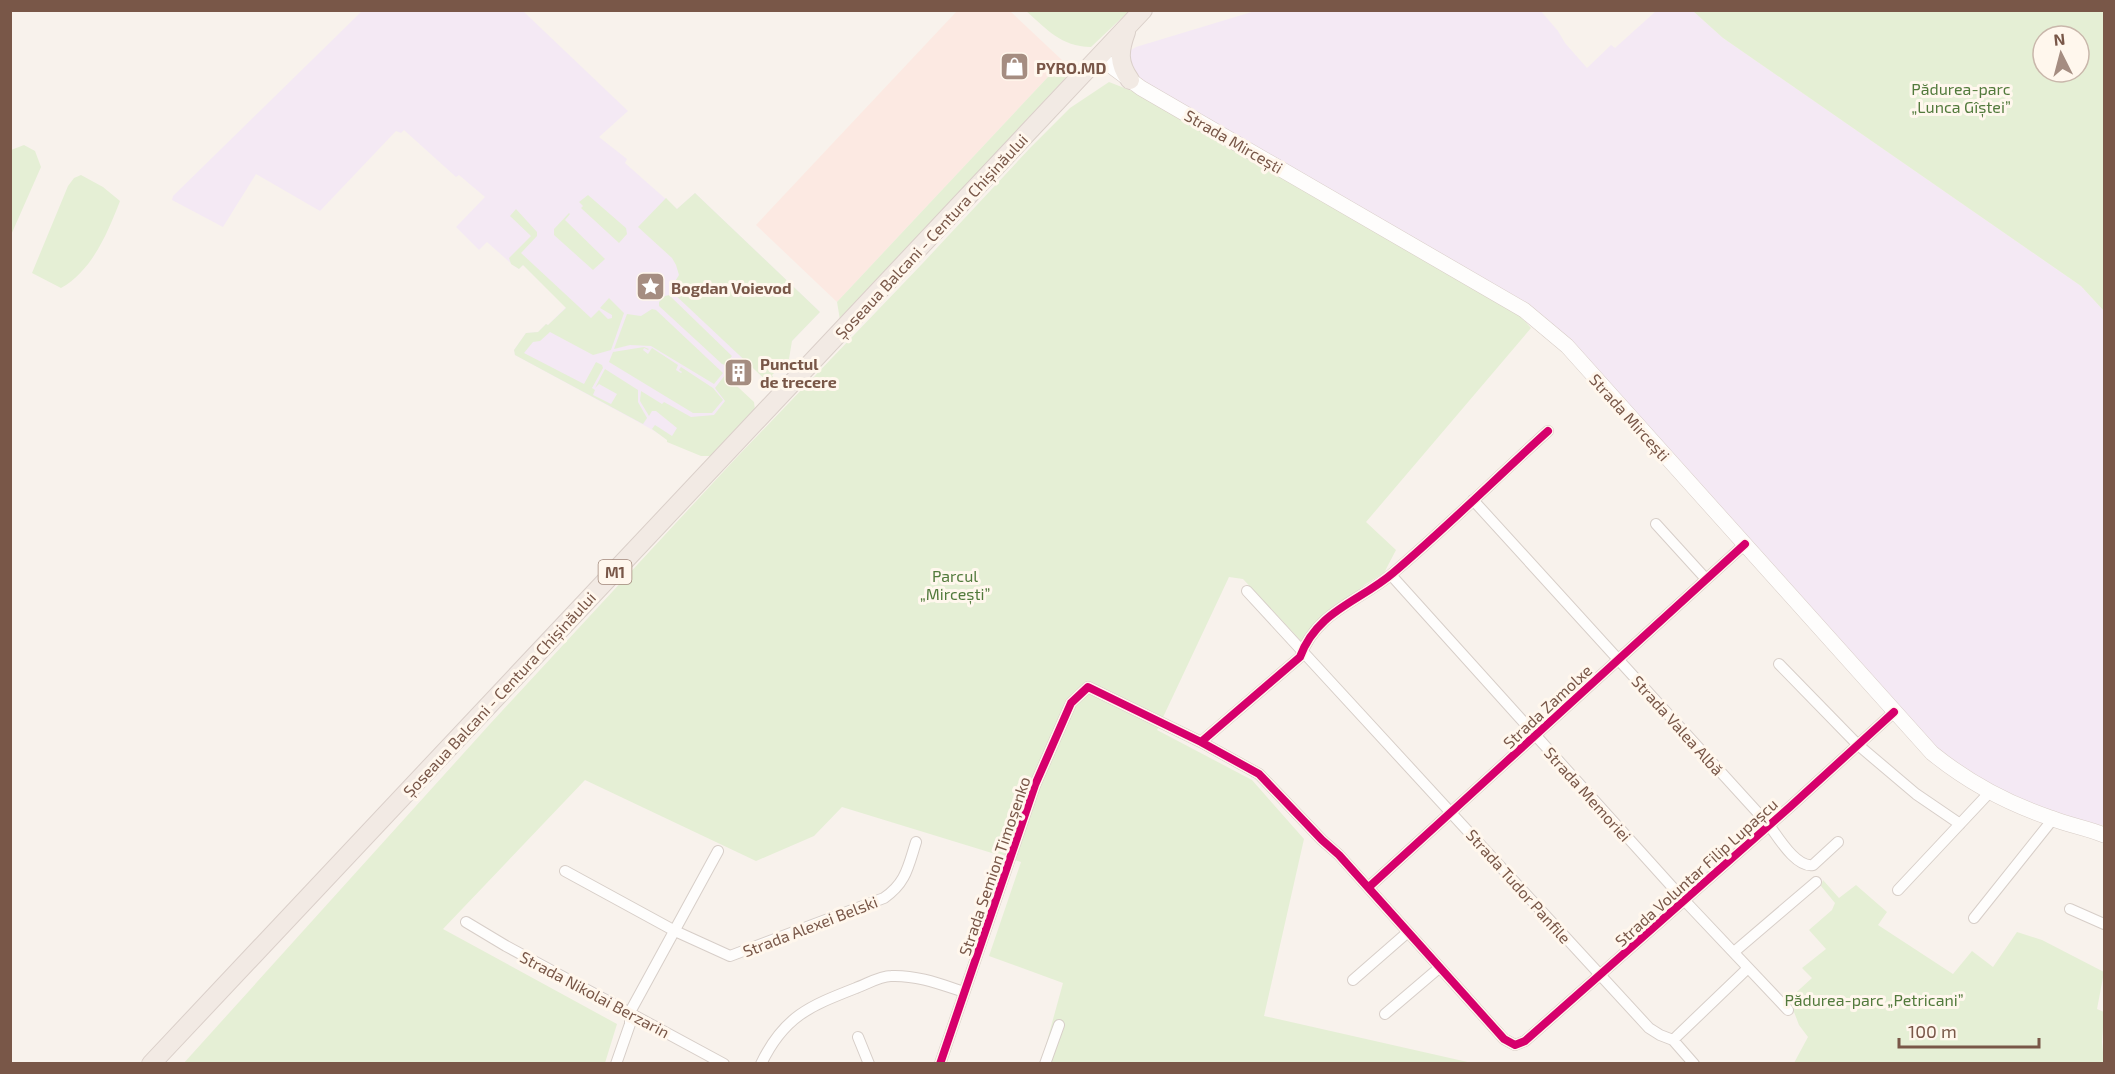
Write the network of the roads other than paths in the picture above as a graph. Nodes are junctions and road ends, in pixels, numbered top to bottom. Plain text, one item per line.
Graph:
1 (1143, 10) edge
2 (1127, 28) junction
3 (1099, 57) junction
4 (1130, 80) junction
5 (1548, 431) dead end
6 (1473, 500) junction
7 (1656, 524) dead end
8 (1745, 544) junction
9 (1391, 575) junction
10 (1706, 579) junction
11 (1247, 591) dead end
12 (1302, 650) junction
13 (1618, 659) junction
14 (1779, 664) dead end
15 (1894, 712) junction
16 (1535, 736) junction
17 (1201, 742) junction
18 (1857, 744) junction
19 (1989, 793) junction
20 (1451, 812) junction
21 (2053, 819) junction
22 (1960, 824) junction
23 (1769, 825) junction
24 (2104, 835) edge
25 (916, 842) dead end
26 (1838, 842) dead end
27 (718, 851) dead end
28 (565, 871) dead end
29 (1816, 882) dead end
30 (1369, 887) junction
31 (1898, 890) dead end
32 (1684, 900) junction
33 (2070, 909) dead end
34 (1974, 918) dead end
35 (466, 922) dead end
36 (2104, 924) edge
37 (675, 931) junction
38 (1408, 932) junction
39 (1734, 952) junction
40 (1439, 968) junction
41 (1748, 968) junction
42 (1600, 975) junction
43 (1353, 980) dead end
44 (964, 992) junction
45 (1788, 1010) dead end
46 (630, 1012) junction
47 (1384, 1014) dead end
48 (1059, 1025) dead end
49 (858, 1037) dead end
50 (1673, 1040) junction
51 (151, 1064) edge
52 (616, 1064) edge
53 (724, 1064) edge
54 (761, 1064) edge
55 (869, 1064) edge
56 (940, 1064) edge
57 (1045, 1064) edge
58 (1694, 1064) edge

1 - 2 highway, Șoseaua Balcani - Centura Chișinăului / M1
2 - 3 highway, Șoseaua Balcani - Centura Chișinăului / M1
2 - 4 highway
3 - 4 main road, Strada Mircești
3 - 51 highway, Șoseaua Balcani - Centura Chișinăului / M1
4 - 8 main road, Strada Mircești
5 - 6 street
6 - 9 street
6 - 13 street, Strada Valea Albă
7 - 10 street
8 - 10 street, Strada Zamolxe
8 - 15 main road, Strada Mircești
9 - 12 street
9 - 16 street, Strada Memoriei
10 - 13 street, Strada Zamolxe
11 - 12 street, Strada Tudor Panfile
12 - 17 street
12 - 20 street, Strada Tudor Panfile
13 - 16 street, Strada Zamolxe
13 - 23 street, Strada Valea Albă
14 - 18 street
15 - 18 street, Strada Voluntar Filip Lupașcu
15 - 19 main road, Strada Mircești
16 - 20 street, Strada Zamolxe
16 - 32 street, Strada Memoriei
17 - 30 street
17 - 44 street, Strada Semion Timoșenko
18 - 22 street
18 - 23 street, Strada Voluntar Filip Lupașcu
19 - 21 main road, Strada Mircești
19 - 22 street
20 - 30 street, Strada Zamolxe
20 - 42 street, Strada Tudor Panfile
21 - 24 main road, Strada Mircești
21 - 34 street
22 - 31 street
23 - 26 street, Strada Valea Albă
23 - 32 street, Strada Voluntar Filip Lupașcu
25 - 37 street, Strada Alexei Belski
27 - 37 street
28 - 37 street, Strada Alexei Belski
29 - 39 street
30 - 38 street
32 - 39 street, Strada Memoriei
32 - 42 street, Strada Voluntar Filip Lupașcu
33 - 36 street
35 - 46 street, Strada Nikolai Berzarin
37 - 46 street
38 - 40 street
38 - 43 street
39 - 41 street, Strada Memoriei
40 - 42 street, Strada Voluntar Filip Lupașcu
40 - 47 street
41 - 45 street, Strada Memoriei
41 - 50 street
42 - 50 street, Strada Tudor Panfile
44 - 54 street
44 - 56 street, Strada Semion Timoșenko
46 - 52 street
46 - 53 street, Strada Nikolai Berzarin
48 - 57 street
49 - 55 street
50 - 58 street, Strada Tudor Panfile

